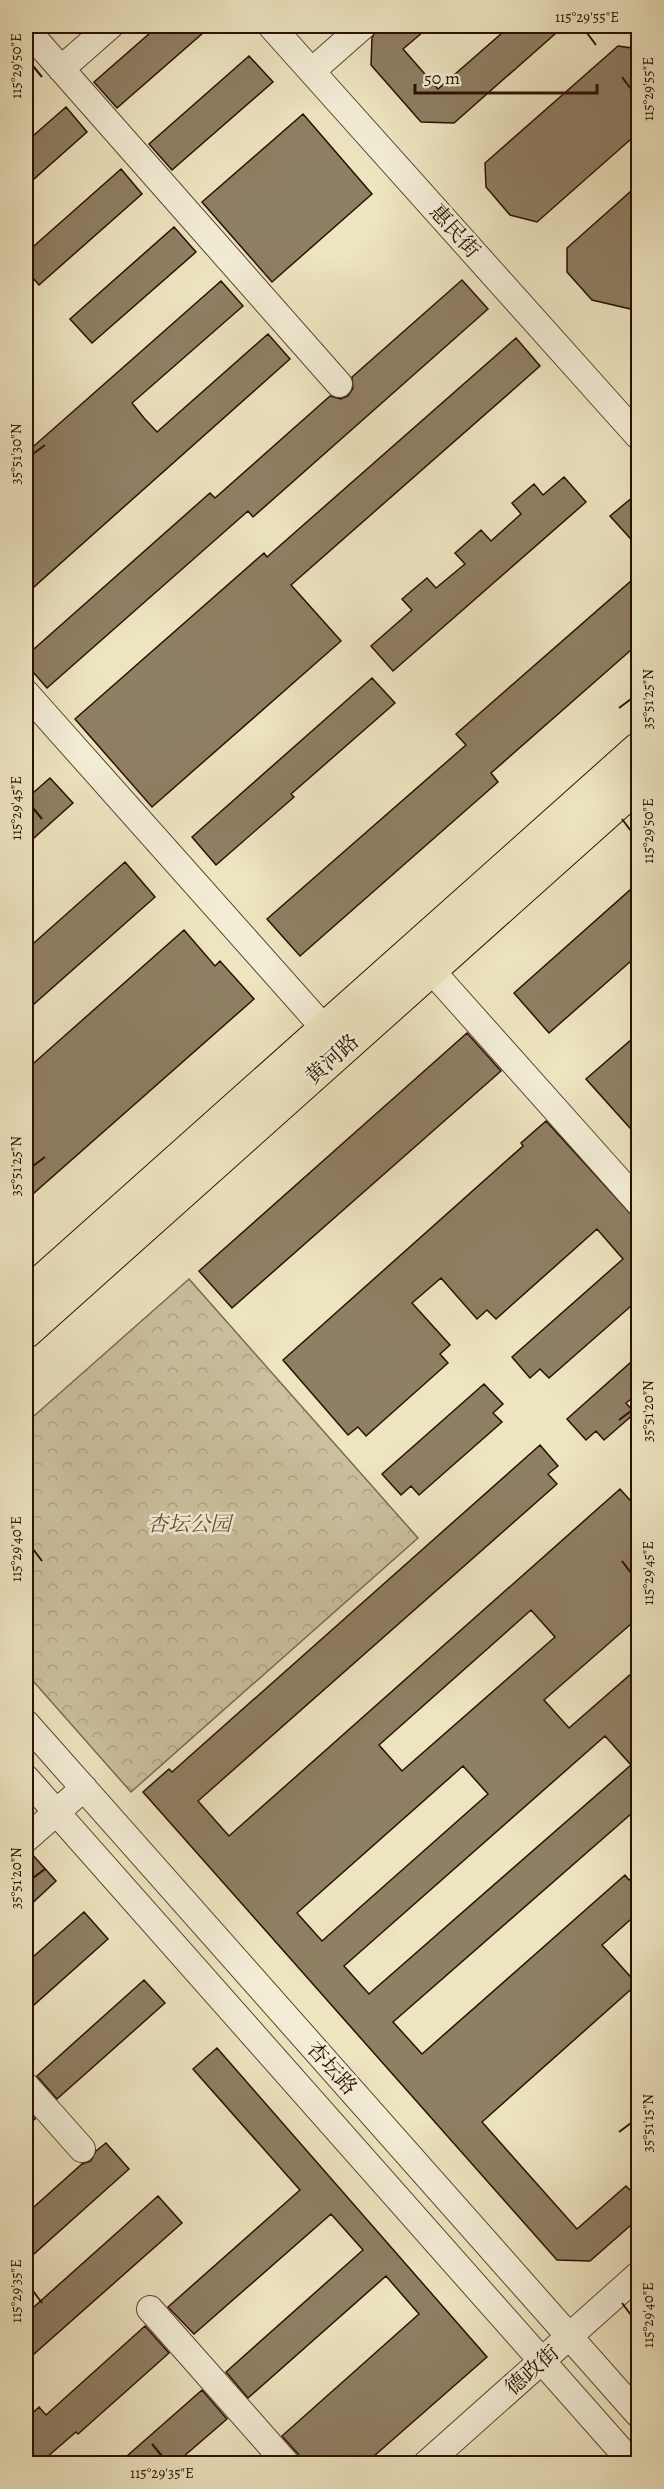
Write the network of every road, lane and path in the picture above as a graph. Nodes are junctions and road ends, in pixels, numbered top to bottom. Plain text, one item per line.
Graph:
1 (110, 26) edge
2 (363, 26) edge
3 (26, 29) edge
4 (282, 29) edge
5 (61, 69) junction
6 (312, 71) junction
7 (339, 384) dead end
8 (639, 436) edge
9 (26, 693) edge
10 (639, 749) edge
11 (639, 785) edge
12 (431, 970) junction
13 (324, 1028) junction
14 (639, 1202) edge
15 (26, 1295) edge
16 (26, 1332) edge
17 (26, 1722) edge
18 (26, 1778) edge
19 (84, 1788) junction
20 (56, 1812) junction
21 (26, 1839) edge
22 (26, 2086) edge
23 (82, 2149) dead end
24 (639, 2275) edge
25 (150, 2309) dead end
26 (570, 2337) junction
27 (542, 2361) junction
28 (639, 2414) edge
29 (287, 2463) edge
30 (426, 2463) edge
31 (633, 2463) edge

1 - 5 street
2 - 6 street
3 - 5 street
4 - 6 street, 惠民街
5 - 7 street
6 - 8 street, 惠民街
9 - 13 street
10 - 13 main road, 黄河路
11 - 12 main road, 黄河路
12 - 14 street
12 - 16 main road, 黄河路
13 - 15 main road, 黄河路
17 - 19 street, 杏坛路
18 - 20 street, 杏坛路
19 - 20 street
19 - 26 street, 杏坛路
20 - 21 street
20 - 27 street, 杏坛路
22 - 23 street
24 - 26 street, 德政街
25 - 29 street
26 - 27 street, 德政街
26 - 28 street, 杏坛路
27 - 30 street, 德政街
27 - 31 street, 杏坛路

